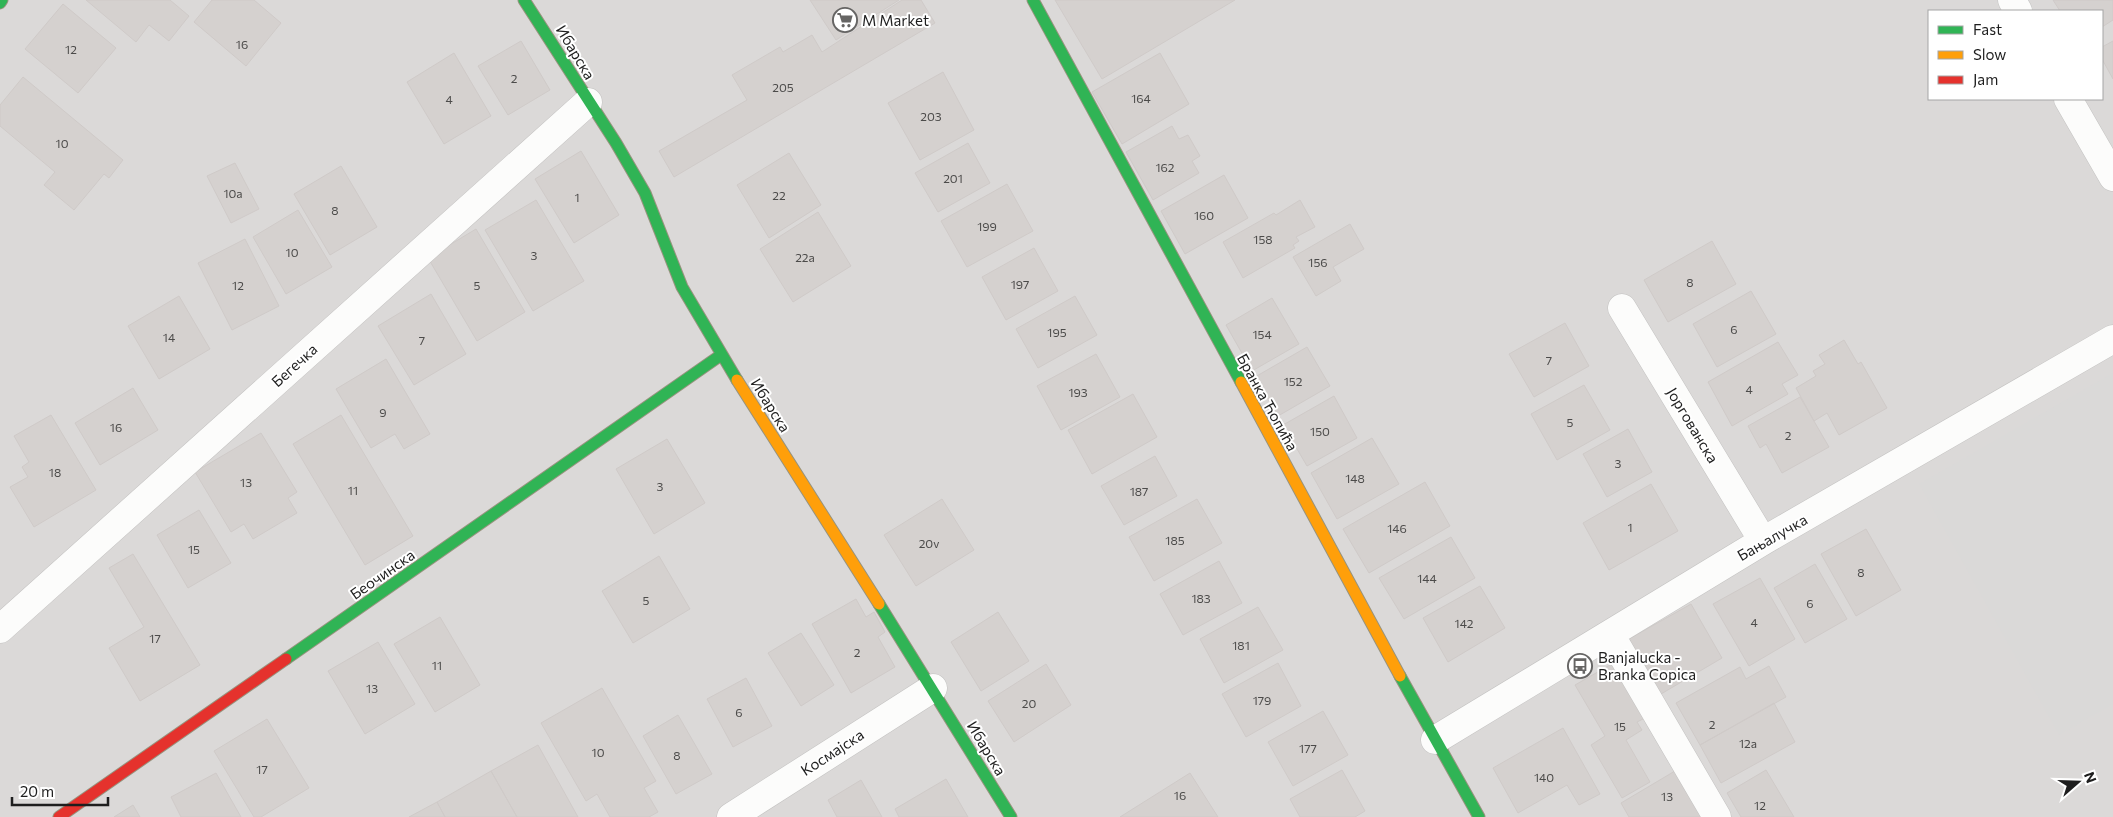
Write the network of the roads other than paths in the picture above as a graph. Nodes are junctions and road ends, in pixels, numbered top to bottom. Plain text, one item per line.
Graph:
1 (524, 0) edge
2 (1033, 0) edge
3 (2069, 100) edge
4 (588, 102) junction
5 (2113, 177) edge
6 (1622, 308) dead end
7 (2113, 339) edge
8 (721, 355) junction
9 (1764, 542) junction
10 (0, 629) edge
11 (1610, 634) junction
12 (933, 688) junction
13 (1435, 740) junction
14 (59, 817) edge
15 (731, 817) edge
16 (1012, 817) edge
17 (1479, 817) edge
18 (1717, 817) edge

1 - 4 street, Ибарска
2 - 13 street, Бранка Ћопића
3 - 5 street
4 - 8 street, Ибарска
4 - 10 street, Бегечка
6 - 9 street, Јоргованска
7 - 9 street, Бањалучка
8 - 12 street, Ибарска
8 - 14 street, Беочинска
9 - 11 street, Бањалучка
11 - 13 street, Бањалучка
11 - 18 street
12 - 15 street, Космајска
12 - 16 street, Ибарска
13 - 17 street, Бранка Ћопића

